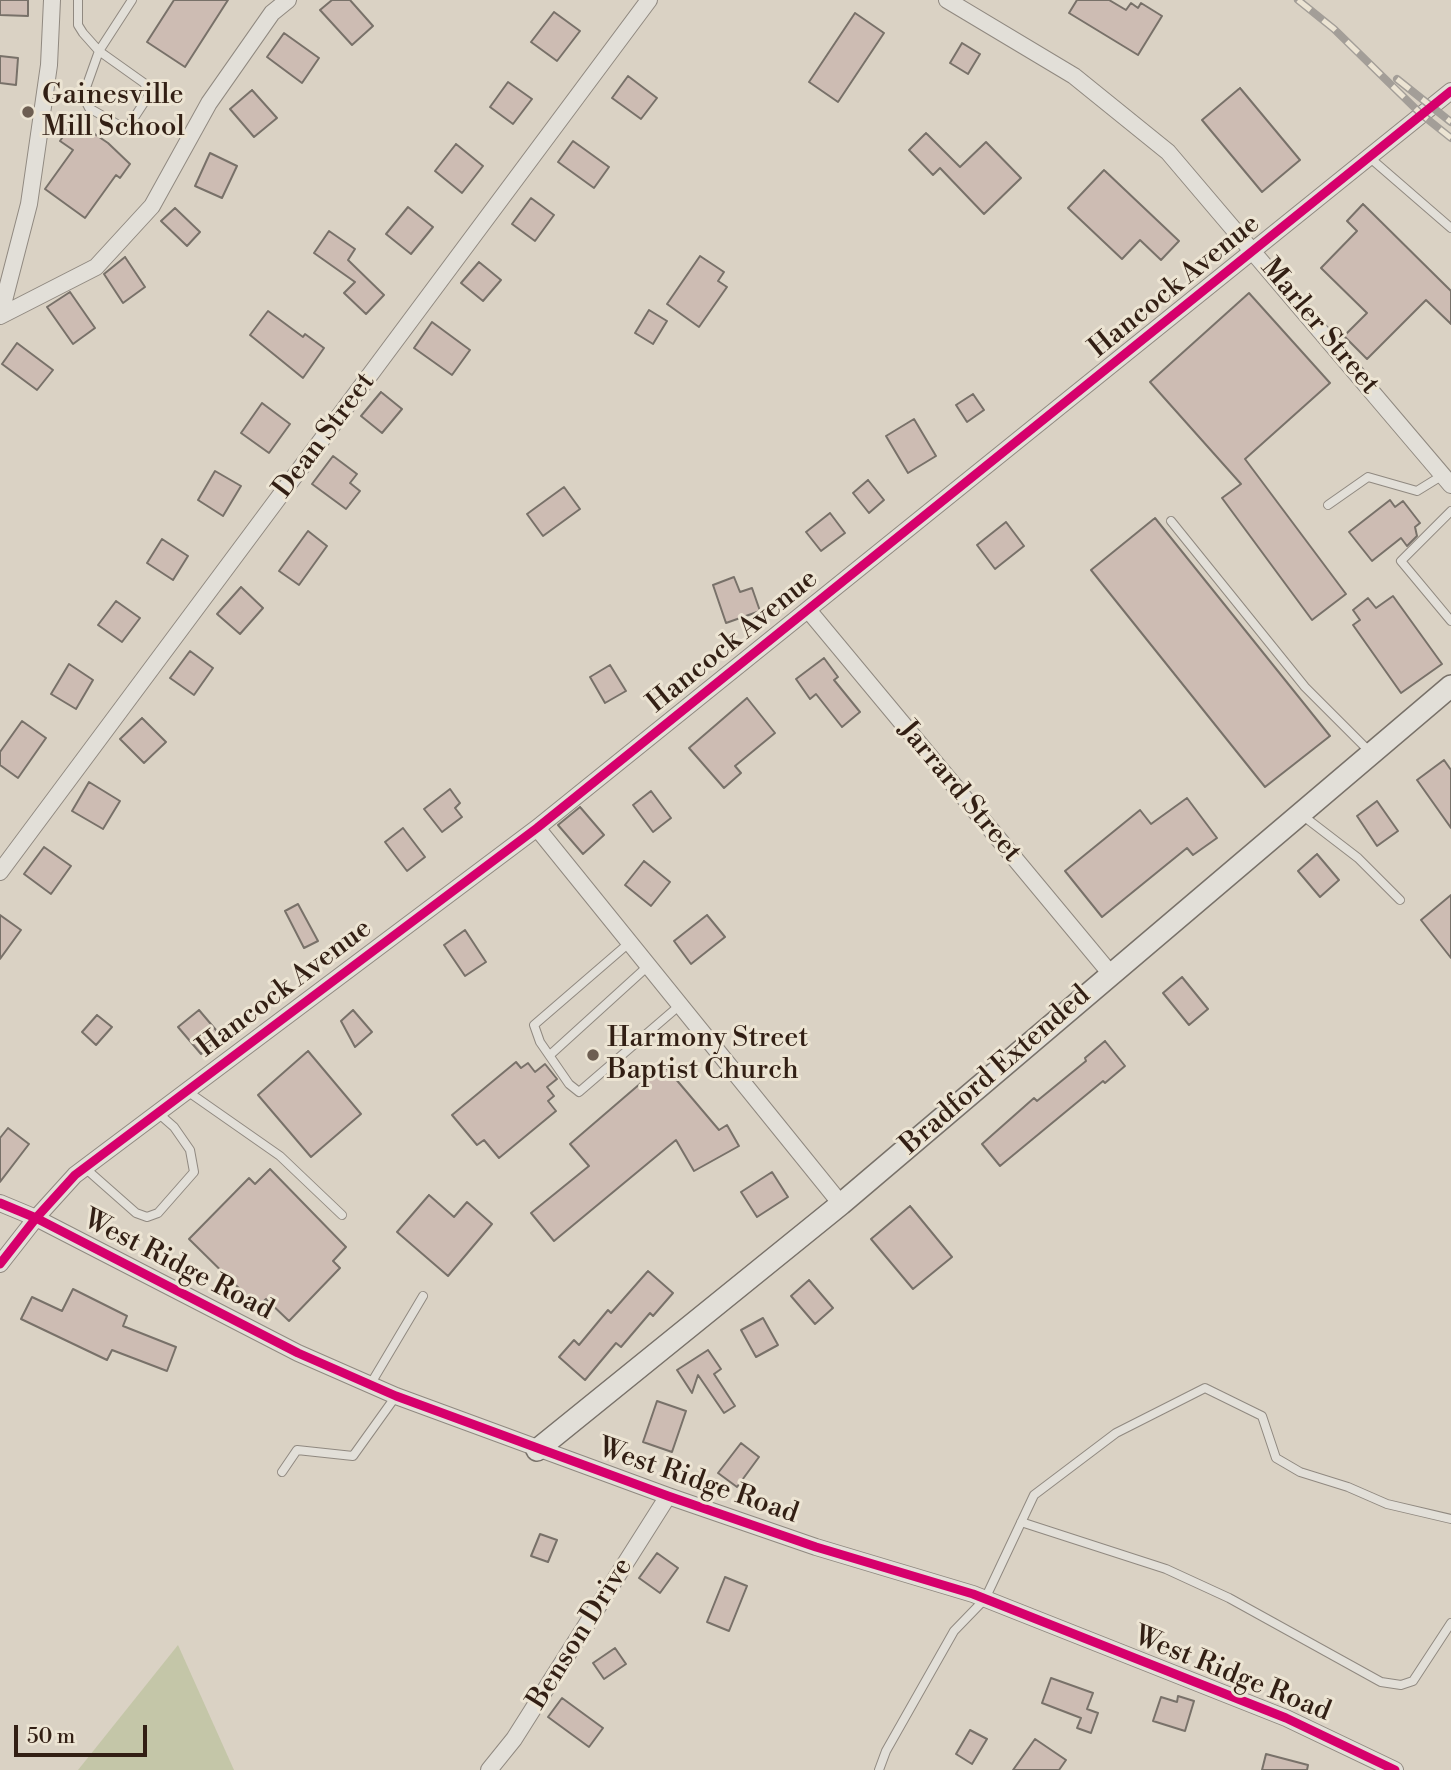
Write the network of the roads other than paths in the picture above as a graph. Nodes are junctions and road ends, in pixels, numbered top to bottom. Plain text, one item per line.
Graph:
1 (52, 0) edge
2 (78, 0) edge
3 (132, 0) edge
4 (288, 0) edge
5 (649, 0) edge
6 (947, 0) edge
7 (99, 51) junction
8 (1451, 92) edge
9 (1369, 157) junction
10 (1451, 228) edge
11 (1255, 251) junction
12 (0, 316) edge
13 (1447, 480) edge
14 (1328, 505) dead end
15 (1451, 510) edge
16 (1171, 521) dead end
17 (809, 611) junction
18 (1451, 621) edge
19 (1451, 687) edge
20 (1371, 753) junction
21 (1300, 814) junction
22 (537, 828) junction
23 (0, 872) edge
24 (1400, 900) dead end
25 (629, 943) junction
26 (648, 966) junction
27 (1110, 973) junction
28 (680, 1005) junction
29 (550, 1055) junction
30 (187, 1091) junction
31 (158, 1113) junction
32 (85, 1168) junction
33 (0, 1203) edge
34 (841, 1204) junction
35 (342, 1215) dead end
36 (36, 1218) junction
37 (0, 1264) edge
38 (423, 1296) dead end
39 (370, 1385) junction
40 (396, 1396) junction
41 (537, 1450) junction
42 (282, 1472) dead end
43 (668, 1496) junction
44 (1451, 1519) edge
45 (1021, 1522) junction
46 (985, 1599) junction
47 (1451, 1623) edge
48 (489, 1770) edge
49 (879, 1770) edge
50 (1395, 1770) edge

1 - 12 street
2 - 7 lane
3 - 7 lane
4 - 12 street
5 - 23 street, Dean Street
6 - 11 street, Marler Street
7 - 7 lane
8 - 9 street, Hancock Avenue
9 - 10 lane
9 - 11 street, Hancock Avenue
11 - 13 street, Marler Street
11 - 17 street, Hancock Avenue
13 - 14 lane
15 - 18 lane
16 - 20 lane
17 - 22 street, Hancock Avenue
17 - 27 street, Jarrard Street
19 - 20 street, Bradford Extended
20 - 21 street, Bradford Extended
21 - 24 lane
21 - 27 street, Bradford Extended
22 - 25 street
22 - 30 street, Hancock Avenue
25 - 26 street
25 - 29 lane
26 - 28 street
26 - 29 lane
27 - 34 street, Bradford Extended
28 - 29 lane
28 - 34 street
30 - 31 street, Hancock Avenue
30 - 35 lane
31 - 32 street, Hancock Avenue
31 - 32 lane
32 - 36 street, Hancock Avenue
33 - 36 street, West Ridge Road
34 - 41 street, Bradford Extended
36 - 37 street, Hancock Avenue
36 - 39 street, West Ridge Road
38 - 39 lane
39 - 40 street, West Ridge Road
40 - 41 street, West Ridge Road
40 - 42 lane
41 - 43 street, West Ridge Road
43 - 46 street, West Ridge Road
43 - 48 street, Benson Drive
44 - 45 lane
45 - 46 lane
45 - 47 lane
46 - 49 lane
46 - 50 street, West Ridge Road

